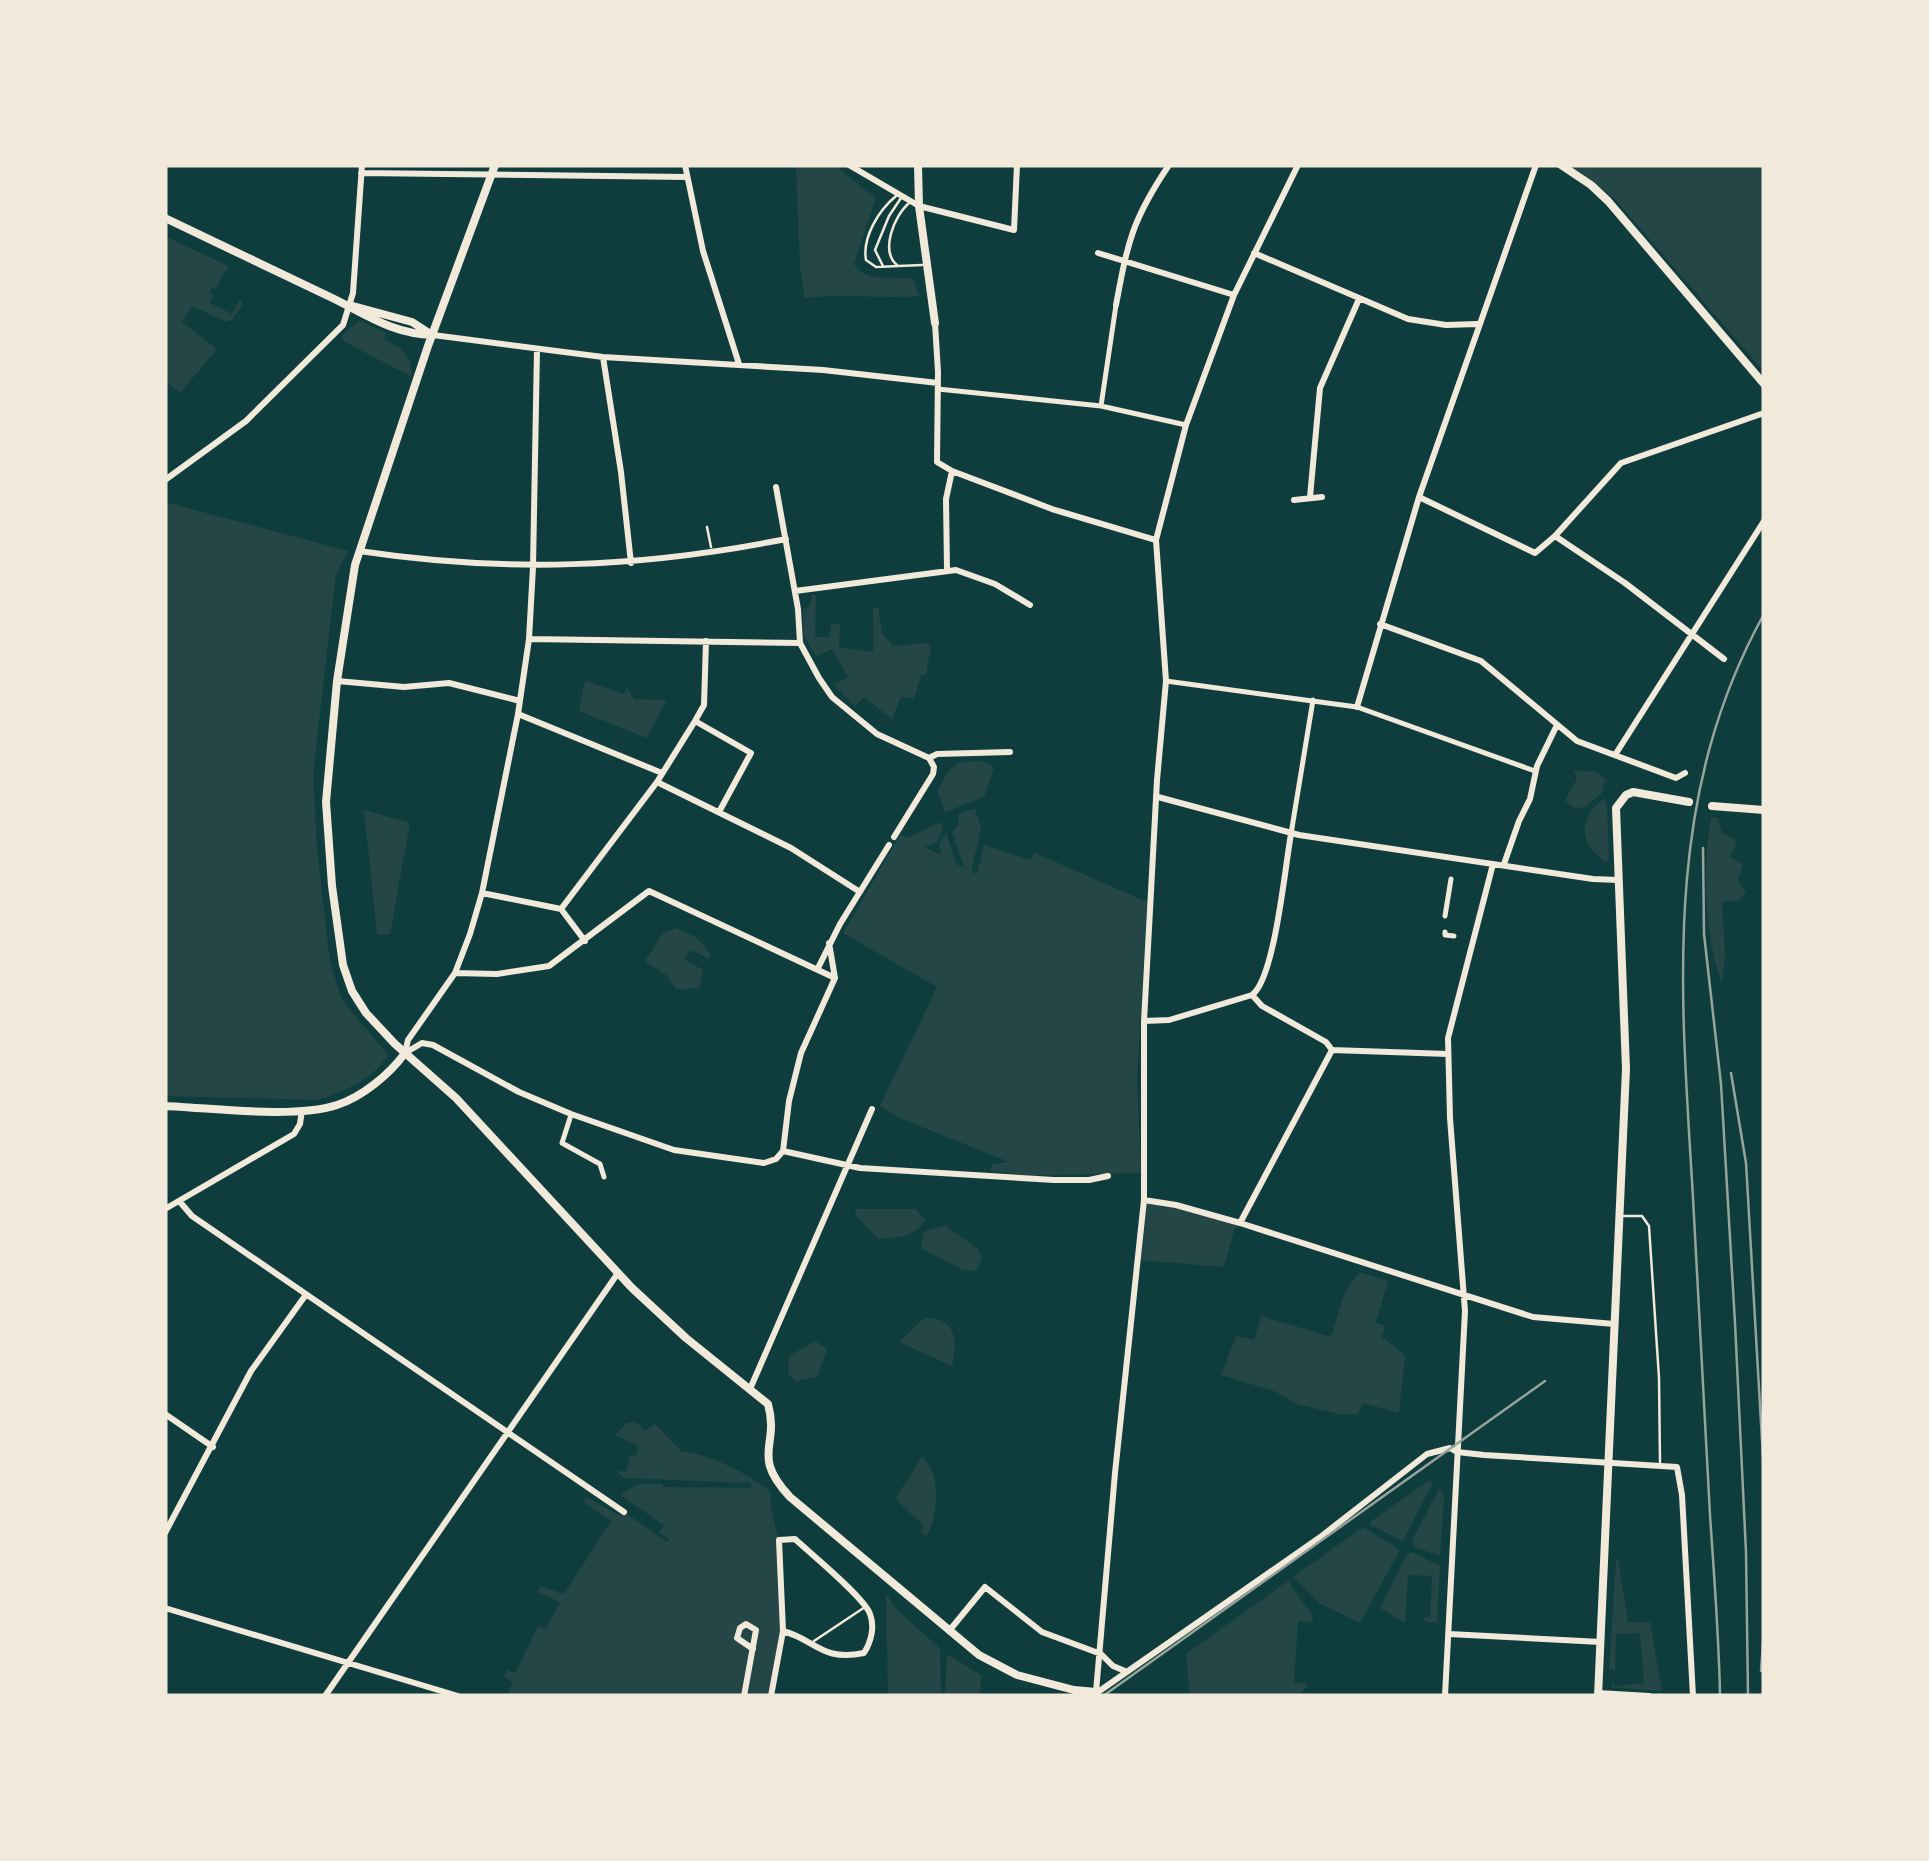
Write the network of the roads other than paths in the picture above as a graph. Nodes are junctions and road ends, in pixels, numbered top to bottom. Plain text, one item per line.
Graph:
1 (495, 165) edge
2 (685, 165) edge
3 (849, 165) edge
4 (918, 165) edge
5 (1017, 165) edge
6 (1169, 165) edge
7 (1298, 165) edge
8 (1536, 165) edge
9 (1560, 165) edge
10 (362, 169) edge
11 (492, 175) junction
12 (687, 177) junction
13 (907, 200) junction
14 (165, 218) edge
15 (1098, 253) dead end
16 (1254, 253) junction
17 (1123, 260) junction
18 (927, 264) junction
19 (898, 266) junction
20 (884, 267) junction
21 (1234, 295) junction
22 (1359, 300) junction
23 (1116, 305) joint
24 (350, 306) junction
25 (935, 323) joint
26 (1478, 324) junction
27 (432, 335) junction
28 (537, 350) junction
29 (602, 357) junction
30 (739, 364) junction
31 (1764, 384) edge
32 (938, 386) junction
33 (1101, 406) junction
34 (1764, 413) edge
35 (1186, 425) junction
36 (952, 471) junction
37 (165, 480) edge
38 (776, 487) dead end
39 (1419, 496) junction
40 (1310, 497) junction
41 (1322, 497) dead end
42 (1294, 500) dead end
43 (1764, 521) edge
44 (707, 528) dead end
45 (1555, 536) junction
46 (786, 540) junction
47 (1156, 540) junction
48 (364, 551) junction
49 (713, 554) junction
50 (631, 563) junction
51 (533, 567) junction
52 (946, 569) junction
53 (794, 591) junction
54 (1030, 605) dead end
55 (1380, 624) junction
56 (1692, 633) junction
57 (529, 639) junction
58 (706, 641) junction
59 (800, 642) junction
60 (1724, 659) dead end
61 (338, 681) junction
62 (1166, 681) junction
63 (520, 700) junction
64 (1313, 700) junction
65 (1357, 706) junction
66 (518, 714) junction
67 (695, 721) junction
68 (1556, 726) junction
69 (1010, 752) dead end
70 (1616, 755) junction
71 (929, 758) junction
72 (1535, 772) junction
73 (662, 773) junction
74 (1685, 773) dead end
75 (657, 782) junction
76 (1158, 797) junction
77 (1689, 802) dead end
78 (1712, 806) dead end
79 (1764, 810) edge
80 (720, 812) junction
81 (1291, 834) junction
82 (1494, 864) junction
83 (1504, 864) junction
84 (1451, 880) dead end
85 (1618, 880) junction
86 (860, 892) junction
87 (482, 893) junction
88 (561, 909) junction
89 (1446, 916) dead end
90 (1445, 932) dead end
91 (1454, 936) dead end
92 (585, 941) junction
93 (830, 943) junction
94 (818, 968) junction
95 (455, 973) junction
96 (835, 978) junction
97 (1252, 996) junction
98 (1144, 1021) junction
99 (1332, 1050) junction
100 (405, 1053) junction
101 (1448, 1054) junction
102 (165, 1106) edge
103 (872, 1109) dead end
104 (302, 1110) junction
105 (571, 1114) junction
106 (783, 1151) junction
107 (848, 1166) junction
108 (1108, 1176) dead end
109 (604, 1177) dead end
110 (1144, 1200) junction
111 (180, 1202) junction
112 (165, 1209) edge
113 (1619, 1216) junction
114 (1240, 1223) junction
115 (618, 1273) junction
116 (1464, 1294) junction
117 (305, 1296) junction
118 (1614, 1324) junction
119 (750, 1389) junction
120 (165, 1414) edge
121 (506, 1433) junction
122 (214, 1446) junction
123 (1457, 1452) junction
124 (1608, 1462) junction
125 (1660, 1464) junction
126 (624, 1512) dead end
127 (165, 1533) edge
128 (866, 1606) junction
129 (165, 1608) edge
130 (783, 1632) junction
131 (948, 1632) junction
132 (1449, 1634) junction
133 (1601, 1642) junction
134 (808, 1645) junction
135 (754, 1649) dead end
136 (1102, 1654) junction
137 (348, 1665) junction
138 (1131, 1669) junction
139 (1096, 1694) edge
140 (1598, 1694) edge
141 (325, 1696) edge
142 (458, 1696) edge
143 (744, 1696) edge
144 (771, 1696) edge
145 (1446, 1696) edge
146 (1648, 1696) edge
147 (1693, 1696) edge

1 - 11 street
2 - 12 street
3 - 13 street
4 - 13 street
5 - 13 street
6 - 17 street
7 - 16 street
8 - 26 street
9 - 31 street
10 - 11 street
10 - 24 street
11 - 12 street
11 - 27 street
12 - 30 street
13 - 18 street
13 - 19 lane
13 - 20 lane
13 - 20 lane
14 - 24 street
15 - 17 street
16 - 21 street
16 - 22 street
17 - 21 street
17 - 23 street
18 - 19 lane
18 - 25 street
19 - 20 lane
21 - 35 street
22 - 26 street
22 - 40 street
23 - 33 street
24 - 27 street
24 - 37 street
25 - 32 street
26 - 39 street
27 - 28 street
27 - 48 street
28 - 29 street
28 - 51 street
29 - 30 street
29 - 50 street
30 - 32 street
32 - 33 street
32 - 36 street
33 - 35 street
34 - 45 street
35 - 47 street
36 - 47 street
36 - 52 street
38 - 46 street
39 - 45 street
39 - 55 street
40 - 41 street
40 - 42 street
43 - 56 street
44 - 49 lane
45 - 56 street
46 - 49 street
46 - 53 street
47 - 62 street
48 - 51 street
48 - 61 street
49 - 50 street
50 - 51 street
51 - 57 street
52 - 53 street
52 - 54 street
53 - 59 street
55 - 65 street
55 - 68 street
56 - 60 street
56 - 70 street
57 - 58 street
57 - 63 street
58 - 59 street
58 - 67 street
59 - 71 street
61 - 63 street
61 - 100 street
62 - 64 street
62 - 76 street
63 - 66 street
64 - 65 street
64 - 81 street
65 - 72 street
66 - 73 street
66 - 87 street
67 - 73 street
67 - 80 street
68 - 70 street
68 - 72 street
69 - 71 street
70 - 74 street
71 - 86 street
72 - 83 street
73 - 75 street
75 - 80 street
75 - 88 street
76 - 81 street
76 - 98 street
77 - 85 street
78 - 79 street
80 - 86 street
81 - 82 street
81 - 97 street
82 - 83 street
82 - 101 street
83 - 85 street
84 - 89 street
85 - 113 street
86 - 93 street
87 - 88 street
87 - 95 street
88 - 92 street
90 - 91 street
92 - 94 street
92 - 95 street
93 - 94 street
93 - 96 street
94 - 96 street
95 - 100 street
96 - 106 street
97 - 98 street
97 - 99 street
98 - 110 street
99 - 101 street
99 - 114 street
100 - 104 street
100 - 105 street
100 - 115 street
101 - 116 street
102 - 104 street
103 - 107 street
104 - 111 street
105 - 106 street
105 - 109 street
106 - 107 street
107 - 108 street
107 - 119 street
110 - 114 street
110 - 136 street
111 - 112 street
111 - 117 street
113 - 118 street
113 - 125 lane
114 - 116 street
115 - 119 street
115 - 121 street
116 - 118 street
116 - 123 street
117 - 121 street
117 - 122 street
118 - 124 street
119 - 131 street
120 - 122 street
121 - 126 street
121 - 137 street
122 - 127 street
123 - 124 street
123 - 132 street
123 - 138 street
124 - 125 street
124 - 133 street
125 - 147 street
128 - 130 street
128 - 134 lane
128 - 134 street
129 - 137 street
130 - 134 street
130 - 144 street
131 - 136 street
131 - 139 street
132 - 133 street
132 - 145 street
133 - 140 street
135 - 143 street
136 - 138 street
136 - 139 street
137 - 141 street
137 - 142 street
138 - 139 street
140 - 146 street

